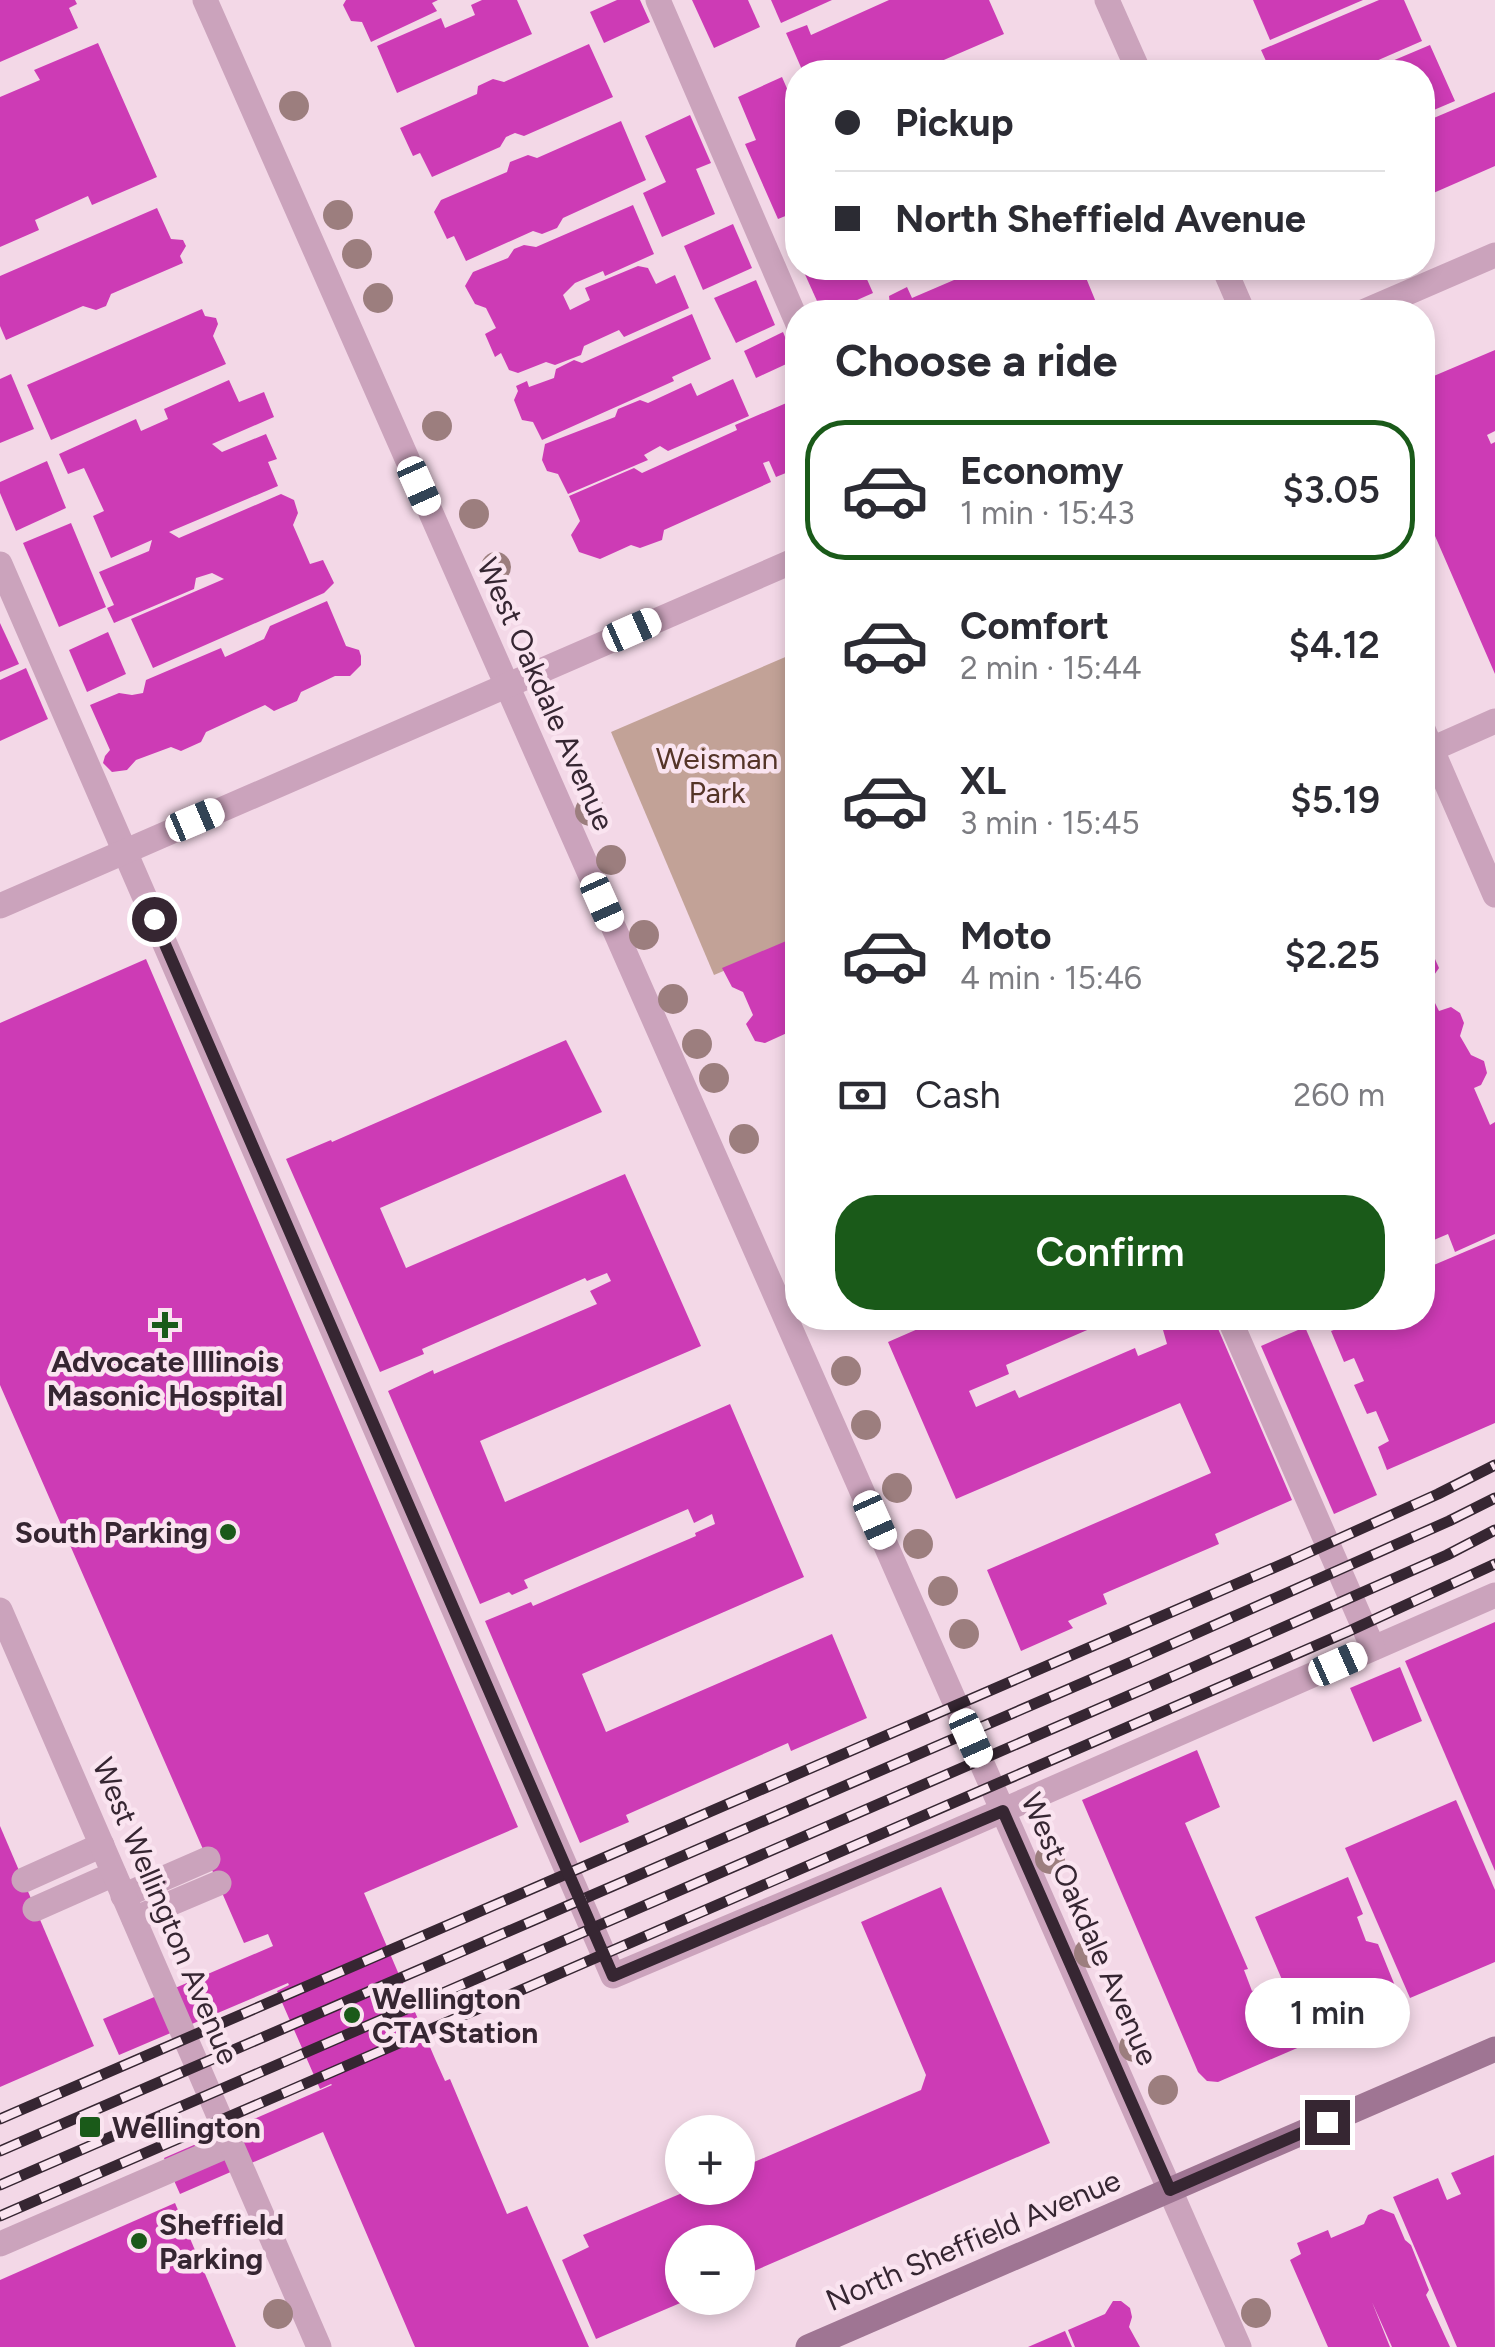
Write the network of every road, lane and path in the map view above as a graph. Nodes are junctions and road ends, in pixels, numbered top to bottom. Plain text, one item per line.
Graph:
1 (205, 0) edge
2 (658, 0) edge
3 (1107, 0) edge
4 (1133, 60) edge
5 (1495, 255) edge
6 (788, 300) edge
7 (1391, 300) edge
8 (0, 564) edge
9 (785, 564) edge
10 (507, 685) junction
11 (1495, 722) edge
12 (1435, 736) edge
13 (1435, 756) edge
14 (125, 851) junction
15 (1495, 895) edge
16 (0, 906) edge
17 (785, 1316) edge
18 (791, 1330) edge
19 (1235, 1330) edge
20 (1495, 1596) edge
21 (0, 1610) edge
22 (1373, 1648) junction
23 (1003, 1811) junction
24 (102, 1845) junction
25 (214, 1871) dead end
26 (24, 1880) dead end
27 (124, 1896) junction
28 (36, 1908) dead end
29 (1495, 2050) edge
30 (231, 2144) junction
31 (1170, 2190) junction
32 (0, 2244) edge
33 (319, 2347) edge
34 (808, 2347) edge
35 (1239, 2347) edge

1 - 10 street, West Oakdale Avenue
2 - 6 street
3 - 4 street
5 - 7 street
8 - 14 street
9 - 10 street
10 - 14 street
10 - 17 street, West Oakdale Avenue
11 - 12 street
13 - 15 street
14 - 16 street
14 - 23 street
18 - 23 street, West Oakdale Avenue
19 - 22 street
20 - 22 street
21 - 24 street, West Wellington Avenue
22 - 23 street
23 - 31 street, West Oakdale Avenue
24 - 26 street
24 - 27 street, West Wellington Avenue
25 - 27 street
27 - 28 street
27 - 30 street, West Wellington Avenue
29 - 31 street, North Sheffield Avenue
30 - 32 street
30 - 33 street, West Wellington Avenue
31 - 34 street, North Sheffield Avenue
31 - 35 street, West Oakdale Avenue

